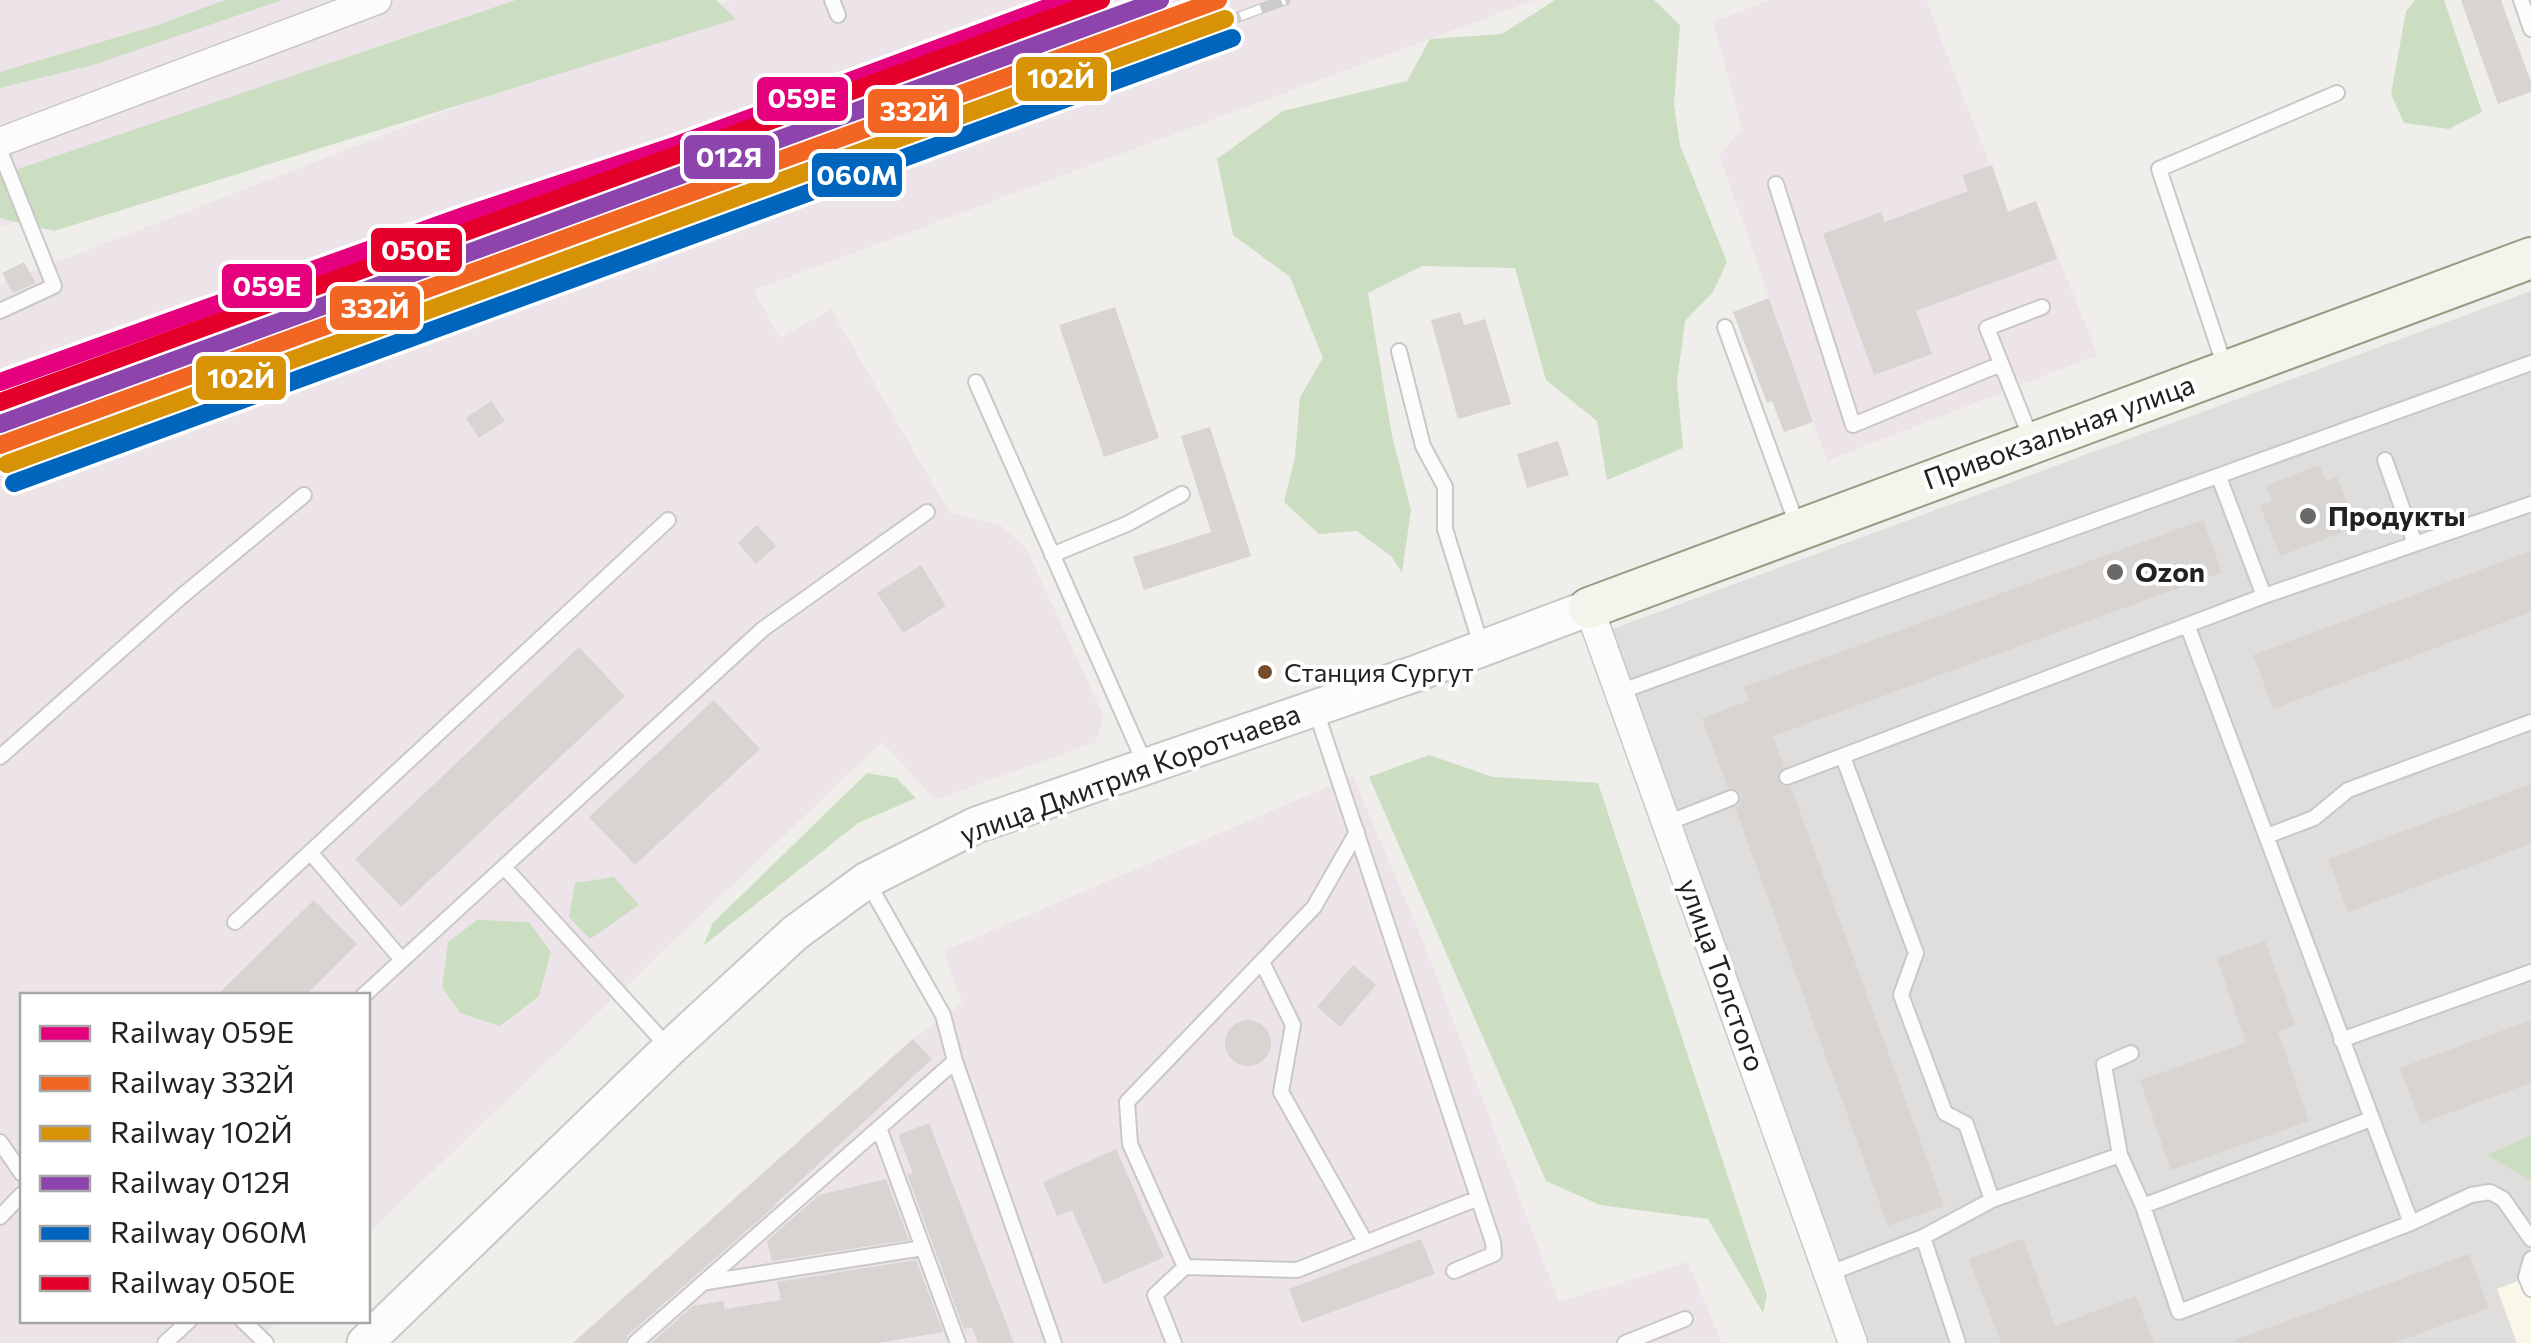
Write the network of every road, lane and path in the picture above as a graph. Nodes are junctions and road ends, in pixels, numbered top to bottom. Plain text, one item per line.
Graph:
1 (377, 0) edge
2 (2521, 0) edge
3 (2531, 29) edge
4 (2337, 93) dead end
5 (0, 142) edge
6 (0, 151) edge
7 (1776, 184) dead end
8 (2531, 258) edge
9 (2042, 307) dead end
10 (0, 311) edge
11 (1725, 328) dead end
12 (1399, 351) dead end
13 (2531, 363) edge
14 (2002, 364) junction
15 (2226, 370) junction
16 (976, 382) dead end
17 (2032, 442) junction
18 (2385, 460) dead end
19 (2220, 477) junction
20 (1182, 494) dead end
21 (304, 495) dead end
22 (2531, 504) edge
23 (927, 512) dead end
24 (668, 520) dead end
25 (1800, 530) junction
26 (2415, 544) junction
27 (1052, 555) junction
28 (2264, 596) junction
29 (1588, 608) junction
30 (2188, 627) junction
31 (1482, 649) junction
32 (1619, 692) junction
33 (1315, 707) junction
34 (2531, 722) edge
35 (0, 757) edge
36 (1842, 757) junction
37 (1146, 767) junction
38 (1788, 778) dead end
39 (1731, 798) dead end
40 (1667, 823) junction
41 (1357, 832) junction
42 (2267, 836) junction
43 (310, 852) junction
44 (505, 868) junction
45 (867, 880) junction
46 (235, 922) dead end
47 (402, 960) junction
48 (1262, 962) junction
49 (2531, 972) edge
50 (366, 993) edge
51 (2341, 1040) junction
52 (669, 1049) junction
53 (2131, 1054) dead end
54 (955, 1061) junction
55 (2371, 1119) junction
56 (879, 1128) junction
57 (0, 1142) edge
58 (2120, 1155) junction
59 (20, 1171) edge
60 (20, 1196) edge
61 (1476, 1198) junction
62 (1992, 1200) junction
63 (2143, 1206) junction
64 (0, 1217) edge
65 (2411, 1223) junction
66 (1923, 1237) junction
67 (2531, 1238) edge
68 (1366, 1243) junction
69 (923, 1248) junction
70 (2531, 1259) edge
71 (1186, 1266) junction
72 (1454, 1271) dead end
73 (1828, 1274) junction
74 (703, 1283) junction
75 (2531, 1289) edge
76 (1685, 1319) dead end
77 (187, 1323) edge
78 (245, 1323) edge
79 (1850, 1342) edge
80 (165, 1343) edge
81 (266, 1343) edge
82 (365, 1343) edge
83 (635, 1343) edge
84 (958, 1343) edge
85 (1054, 1343) edge
86 (1174, 1343) edge
87 (1625, 1343) edge
88 (1958, 1343) edge

1 - 5 street
2 - 3 lane
4 - 15 lane
6 - 10 lane
7 - 14 lane
8 - 15 main road, Привокзальная улица
9 - 14 lane
11 - 25 lane
12 - 31 lane
13 - 19 lane
14 - 17 lane
15 - 17 main road, Привокзальная улица
16 - 27 lane
17 - 25 main road, Привокзальная улица
18 - 26 lane
19 - 28 lane
19 - 32 lane
20 - 27 lane
21 - 35 lane
22 - 26 lane
23 - 44 lane
24 - 43 lane
25 - 29 main road, Привокзальная улица
26 - 28 lane
27 - 37 lane
28 - 30 lane
29 - 31 street, улица Дмитрия Коротчаева
29 - 32 street, улица Толстого
30 - 36 lane
30 - 42 lane
31 - 33 street, улица Дмитрия Коротчаева
32 - 40 street, улица Толстого
33 - 37 street, улица Дмитрия Коротчаева
33 - 41 lane
34 - 42 lane
36 - 38 lane
36 - 62 lane
37 - 45 street, улица Дмитрия Коротчаева
39 - 40 lane
40 - 73 street, улица Толстого
41 - 48 lane
41 - 61 lane
42 - 51 lane
43 - 46 lane
43 - 47 lane
44 - 47 lane
44 - 52 lane
45 - 52 street, улица Дмитрия Коротчаева
45 - 54 lane
47 - 50 lane
48 - 68 lane
48 - 71 lane
49 - 51 lane
51 - 55 lane
52 - 82 street, улица Дмитрия Коротчаева
53 - 58 lane
54 - 56 lane
54 - 85 lane
55 - 63 lane
55 - 65 lane
56 - 69 lane
56 - 74 lane
57 - 59 lane
58 - 62 lane
58 - 63 lane
60 - 64 lane
61 - 68 lane
61 - 72 lane
62 - 66 lane
63 - 65 lane
65 - 67 lane
66 - 73 lane
66 - 88 lane
68 - 71 lane
69 - 74 lane
69 - 84 lane
70 - 75 lane
71 - 86 lane
73 - 79 street, улица Толстого
74 - 83 lane
76 - 87 lane
77 - 80 lane
78 - 81 lane

